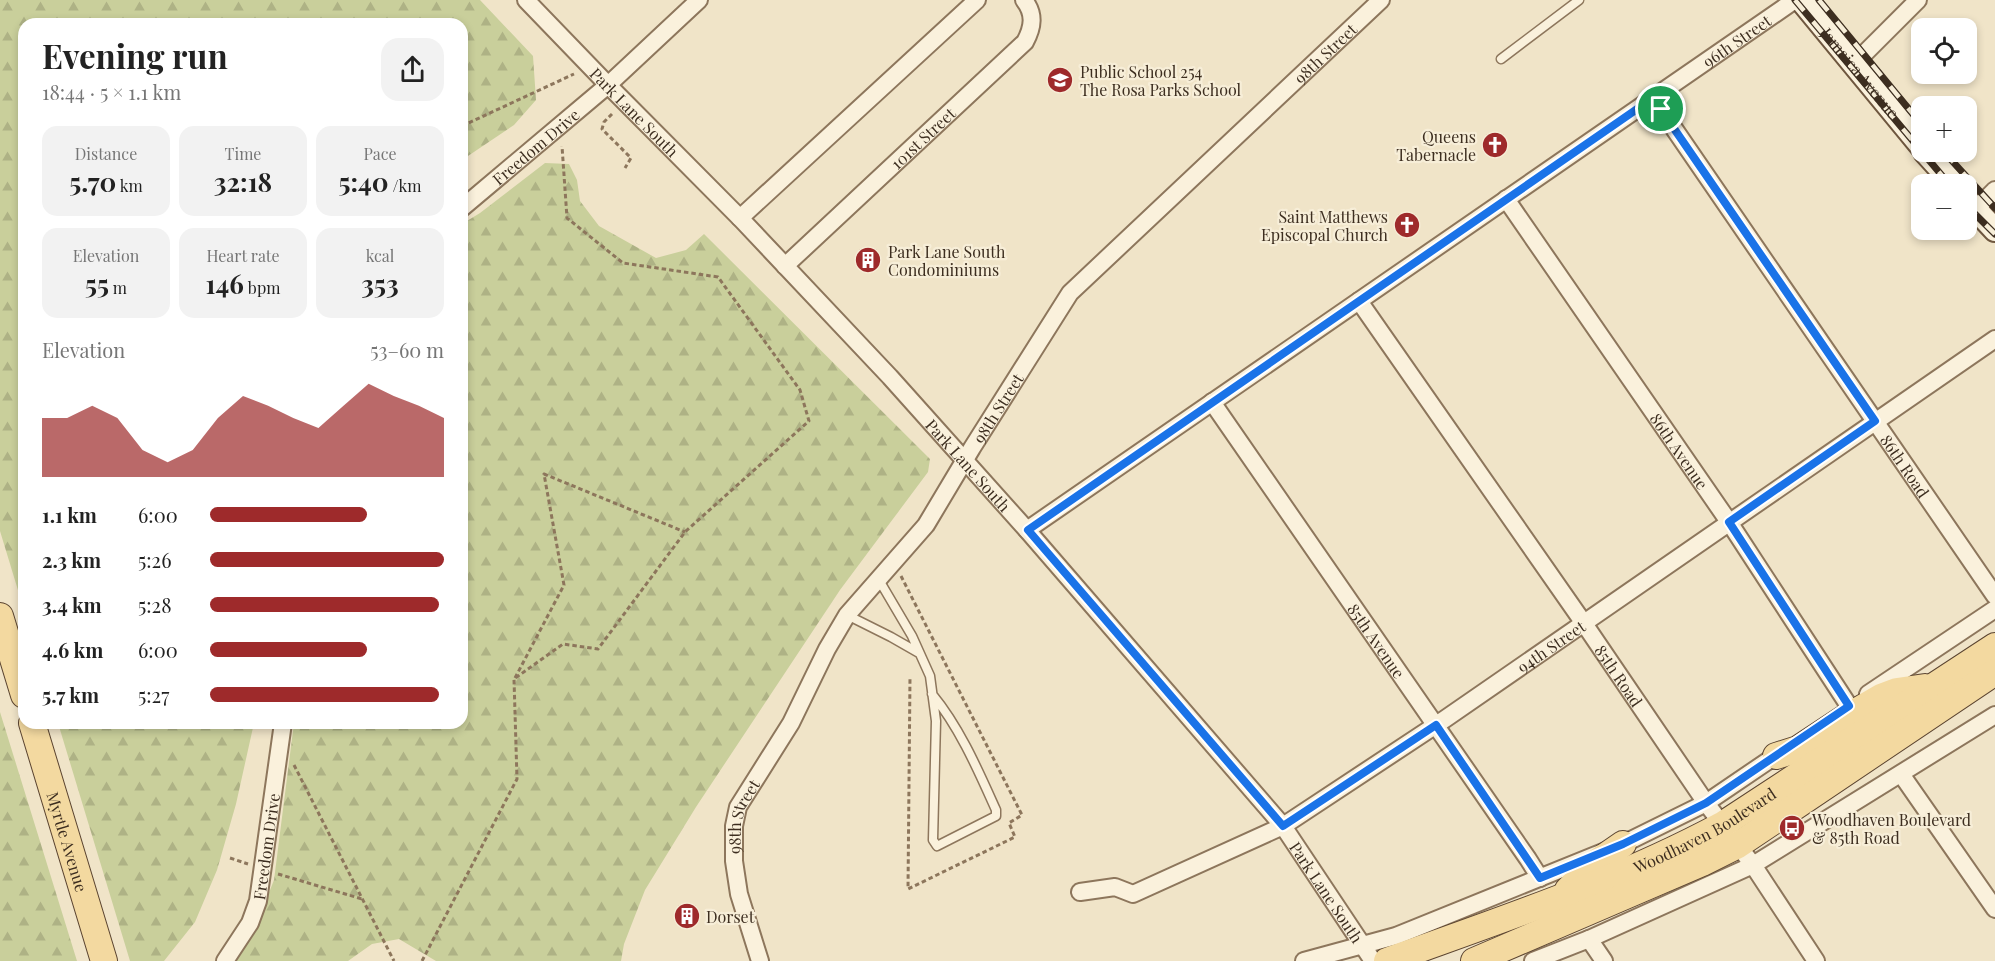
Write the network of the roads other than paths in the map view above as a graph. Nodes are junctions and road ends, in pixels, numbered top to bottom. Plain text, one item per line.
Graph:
1 (526, 0) edge
2 (699, 0) edge
3 (977, 0) edge
4 (1024, 0) edge
5 (1382, 0) edge
6 (1579, 0) edge
7 (1795, 0) edge
8 (1801, 0) edge
9 (1918, 0) edge
10 (1502, 58) dead end
11 (1853, 65) junction
12 (608, 85) junction
13 (1653, 98) junction
14 (1911, 134) edge
15 (1934, 162) edge
16 (1945, 174) edge
17 (1995, 190) edge
18 (1506, 199) junction
19 (1977, 200) edge
20 (468, 203) edge
21 (1977, 210) edge
22 (740, 218) junction
23 (1995, 230) edge
24 (785, 266) junction
25 (1359, 301) junction
26 (1995, 339) edge
27 (1212, 402) junction
28 (1875, 421) junction
29 (964, 460) junction
30 (1729, 522) junction
31 (1028, 530) junction
32 (879, 580) junction
33 (1995, 596) edge
34 (1995, 609) edge
35 (847, 615) junction
36 (0, 616) edge
37 (1583, 622) junction
38 (1995, 646) edge
39 (919, 654) junction
40 (1995, 672) edge
41 (18, 675) edge
42 (1937, 684) junction
43 (932, 694) junction
44 (1849, 706) junction
45 (1995, 715) edge
46 (1436, 725) junction
47 (34, 729) edge
48 (282, 731) edge
49 (1776, 756) junction
50 (1901, 774) junction
51 (1706, 803) junction
52 (1283, 826) junction
53 (1730, 835) junction
54 (1623, 844) junction
55 (1753, 865) junction
56 (1540, 878) junction
57 (1080, 892) dead end
58 (1564, 896) junction
59 (1995, 909) edge
60 (1589, 939) junction
61 (1362, 946) junction
62 (104, 961) edge
63 (225, 961) edge
64 (760, 961) edge
65 (1304, 961) edge
66 (1373, 961) edge
67 (1387, 961) edge
68 (1474, 961) edge
69 (1533, 961) edge
70 (1604, 961) edge
71 (1816, 961) edge

1 - 12 street, Park Lane South
2 - 12 street, Freedom Drive
3 - 22 street
4 - 24 street, 101st Street
5 - 29 street, 98th Street
6 - 10 lane
7 - 13 street, 96th Street
8 - 11 main road, Jamaica Avenue
9 - 11 street
11 - 14 main road, Jamaica Avenue
12 - 20 street, Freedom Drive
12 - 22 street, Park Lane South
13 - 18 street, 96th Street
13 - 28 street, 86th Road
15 - 16 main road
17 - 19 street
18 - 25 street, 96th Street
18 - 30 street, 86th Avenue
21 - 23 main road
22 - 24 street, Park Lane South
24 - 29 street, Park Lane South
25 - 27 street, 96th Street
25 - 37 street, 85th Road
26 - 28 street, 94th Street
27 - 31 street, 96th Street
27 - 46 street, 85th Avenue
28 - 30 street, 94th Street
28 - 33 street, 86th Road
29 - 31 street, Park Lane South
29 - 32 street, 98th Street
30 - 37 street, 94th Street
30 - 44 street, 86th Avenue
31 - 52 street, Park Lane South
32 - 35 street, 98th Street
32 - 39 lane
34 - 44 street, Woodhaven Boulevard
35 - 39 lane
35 - 64 street, 98th Street
36 - 41 main road
37 - 46 street, 94th Street
37 - 51 street, 85th Road
38 - 42 main road, Woodhaven Boulevard
39 - 43 lane
40 - 53 main road, Woodhaven Boulevard
42 - 49 main road
42 - 53 main road, Woodhaven Boulevard
43 - 43 lane
44 - 49 street, Woodhaven Boulevard
45 - 50 street
46 - 52 street, 94th Street
46 - 56 street, 85th Avenue
47 - 62 main road, Myrtle Avenue
48 - 63 street, Freedom Drive
49 - 51 street, Woodhaven Boulevard
50 - 55 street
50 - 59 street
51 - 53 street, 85th Road
51 - 54 street, Woodhaven Boulevard
52 - 57 street, 94th Street
52 - 61 street, Park Lane South
53 - 55 street, 85th Road
53 - 58 main road, Woodhaven Boulevard
53 - 68 main road, Woodhaven Boulevard
54 - 56 street, Woodhaven Boulevard
54 - 58 main road
55 - 60 street
55 - 71 street, 85th Road
56 - 61 street, Woodhaven Boulevard
58 - 67 main road, Woodhaven Boulevard
60 - 69 street
60 - 70 street
61 - 65 street, Woodhaven Boulevard
61 - 66 street, Park Lane South

